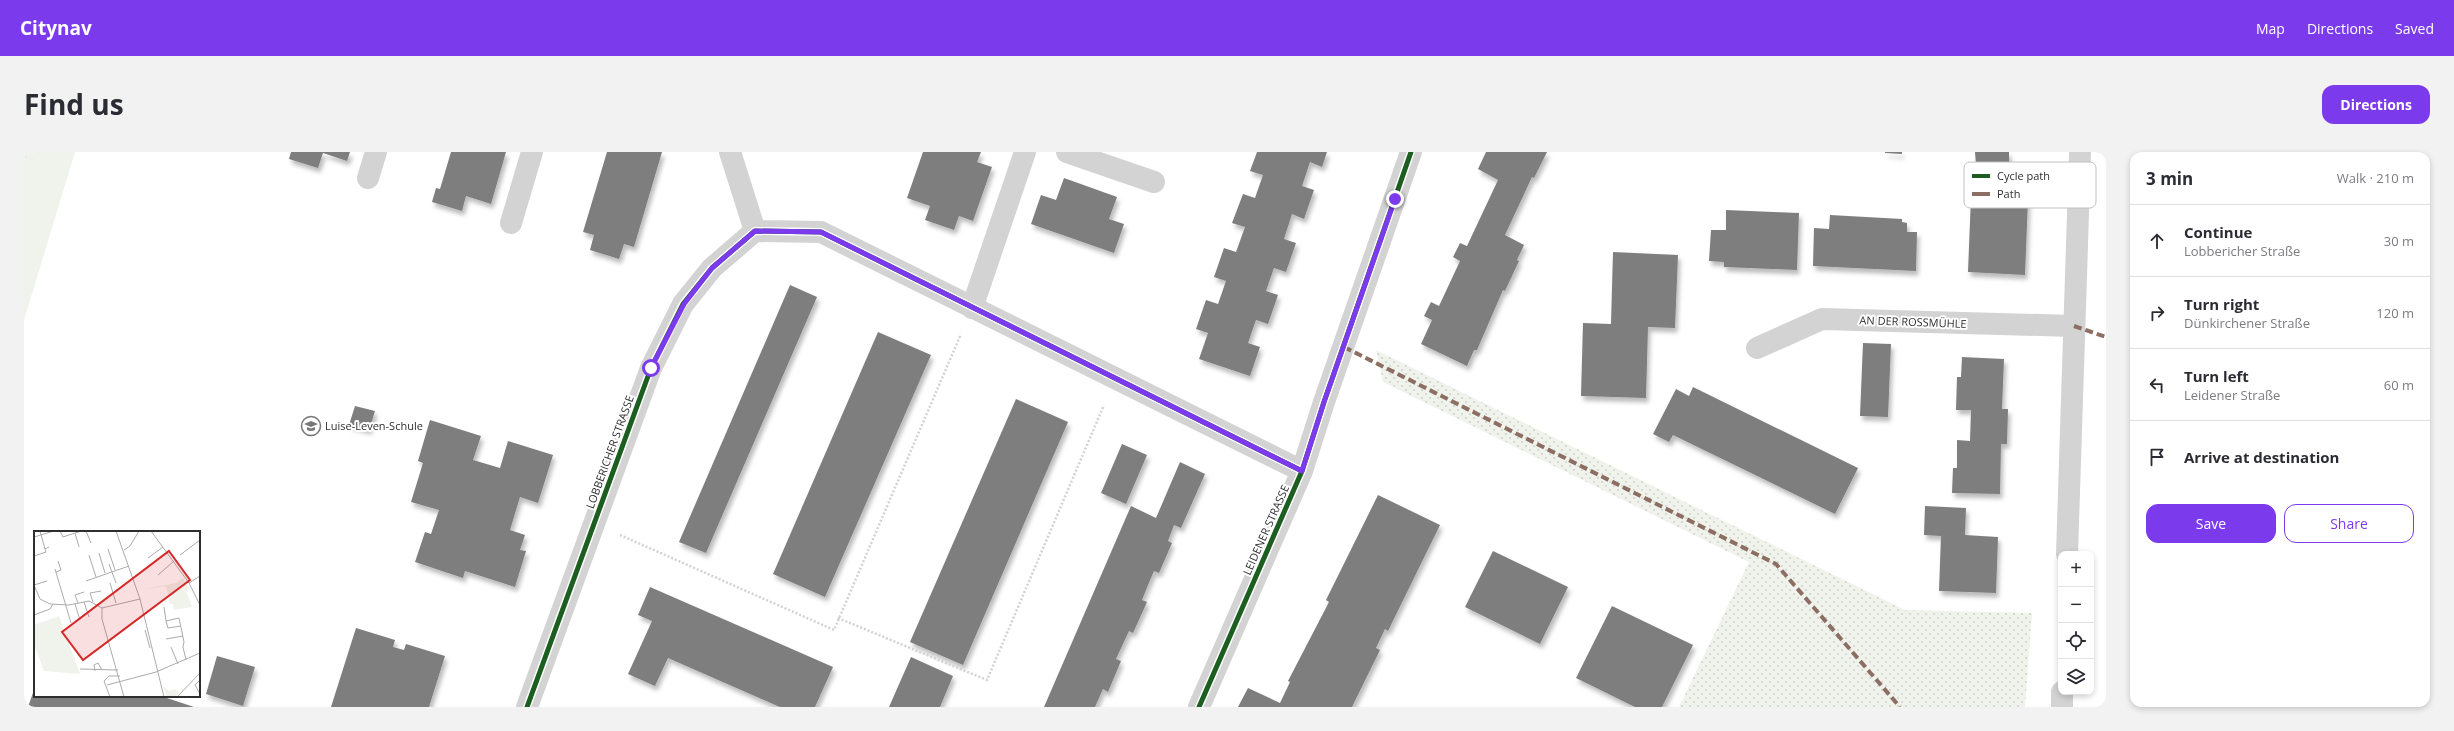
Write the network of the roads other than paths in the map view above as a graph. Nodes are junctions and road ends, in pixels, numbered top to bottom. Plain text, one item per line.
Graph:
1 (376, 152) edge
2 (532, 152) edge
3 (730, 152) edge
4 (1025, 152) edge
5 (1067, 152) edge
6 (1411, 152) edge
7 (2080, 152) edge
8 (2080, 162) edge
9 (368, 178) dead end
10 (1154, 182) dead end
11 (2078, 208) edge
12 (511, 223) dead end
13 (755, 231) junction
14 (972, 308) junction
15 (2074, 326) junction
16 (1757, 348) dead end
17 (1302, 471) junction
18 (2067, 551) edge
19 (2062, 695) edge
20 (527, 707) edge
21 (1199, 707) edge
22 (2062, 707) edge

1 - 9 street
2 - 12 street
3 - 13 street
4 - 14 street
5 - 10 street
6 - 17 street, LEIDENER STRASSE
7 - 8 street
11 - 15 street
13 - 14 street
13 - 20 street, LOBBERICHER STRASSE
14 - 17 street
15 - 16 street, AN DER ROSSMÜHLE
15 - 18 street
17 - 21 street, LEIDENER STRASSE
19 - 22 street

